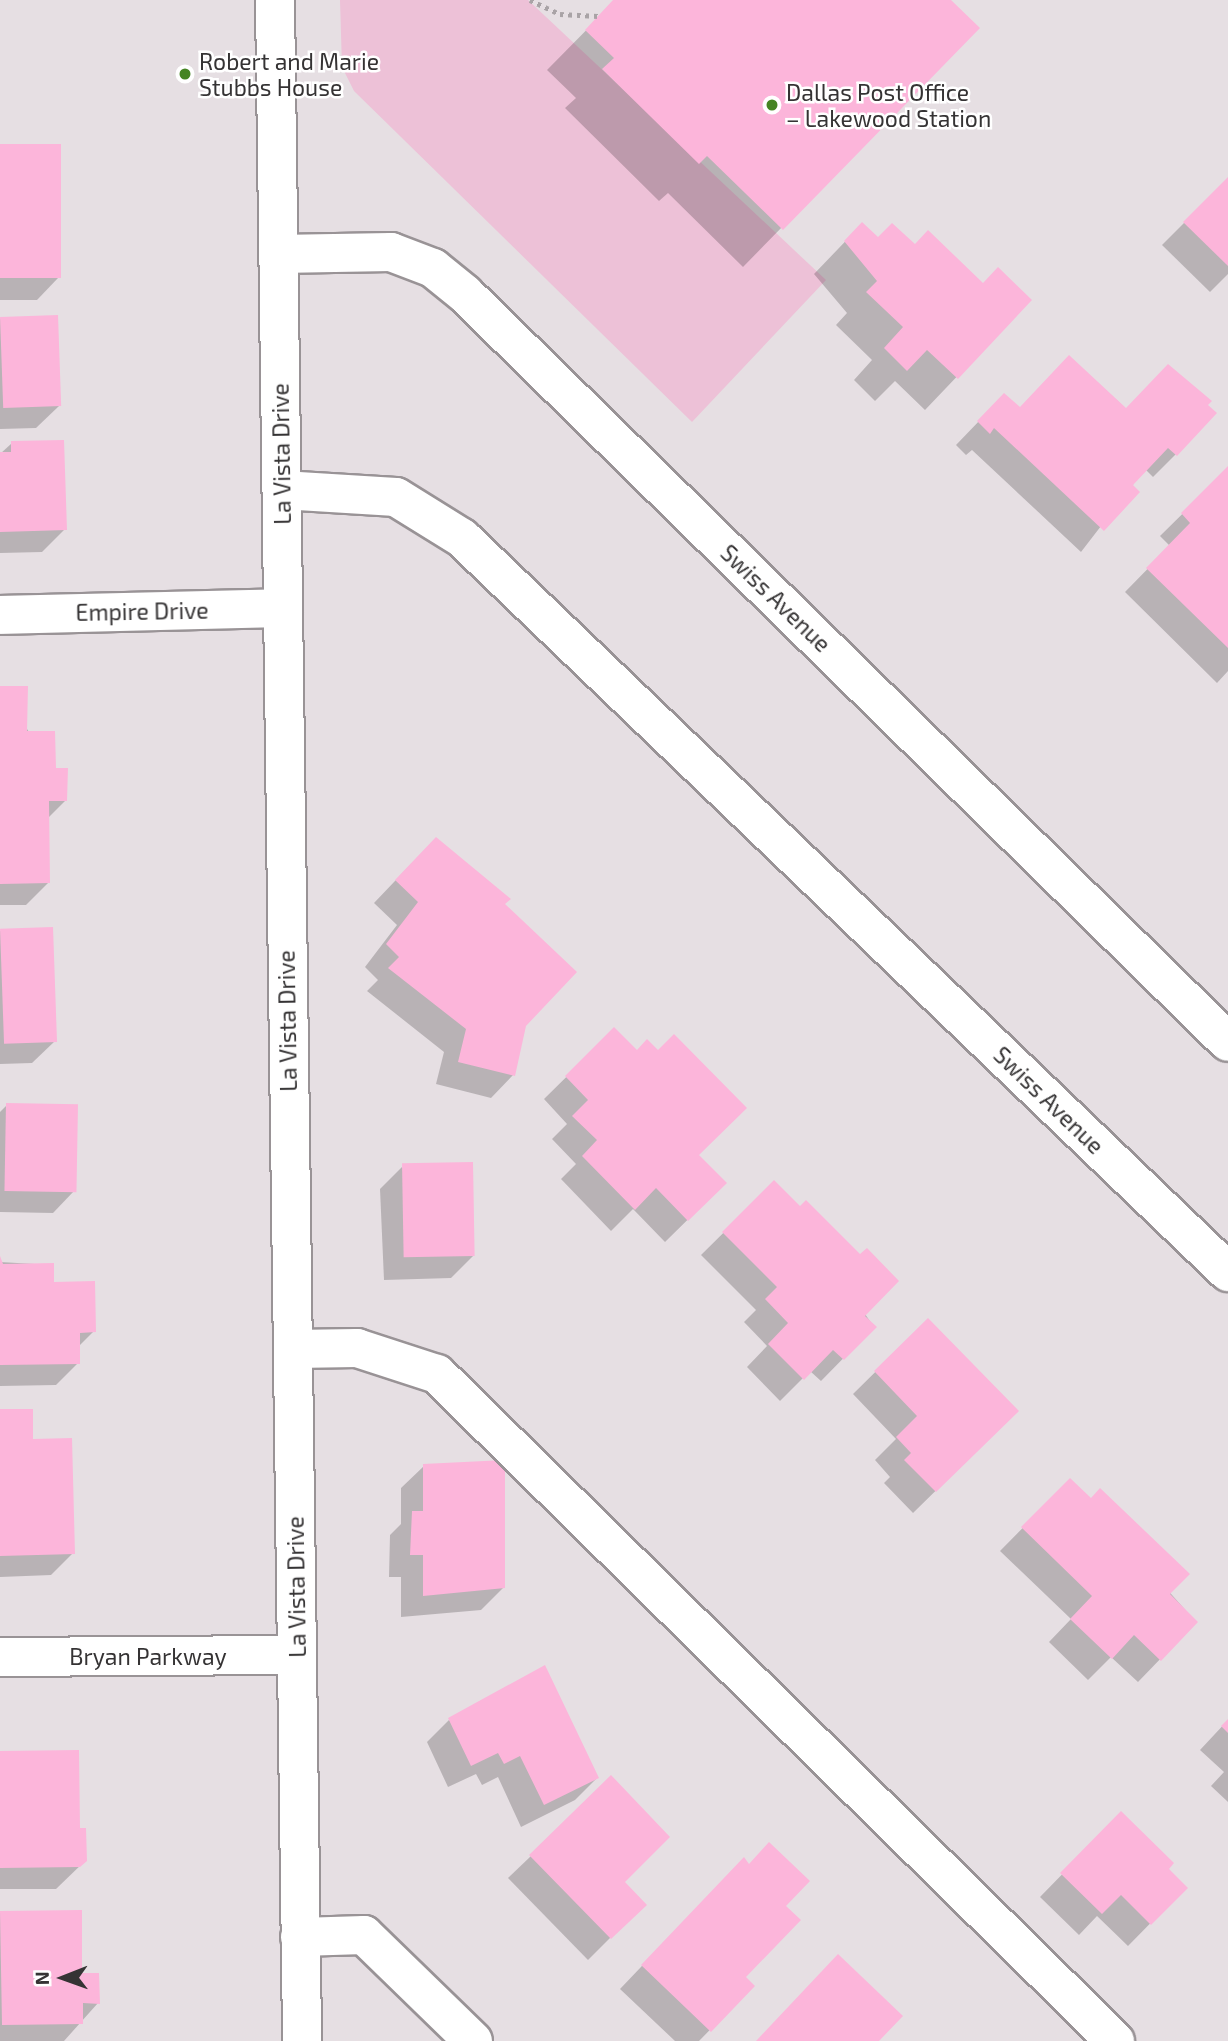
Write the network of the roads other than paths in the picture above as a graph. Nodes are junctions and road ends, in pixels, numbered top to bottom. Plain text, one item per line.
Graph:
1 (275, 0) edge
2 (278, 254) junction
3 (282, 490) junction
4 (283, 608) junction
5 (0, 615) edge
6 (1228, 1042) edge
7 (1228, 1272) edge
8 (293, 1349) junction
9 (297, 1654) junction
10 (0, 1657) edge
11 (300, 1937) junction
12 (302, 2041) edge
13 (473, 2041) edge
14 (1115, 2041) edge

1 - 2 street, La Vista Drive
2 - 3 street, La Vista Drive
2 - 6 street, Swiss Avenue
3 - 4 street, La Vista Drive
3 - 7 street, Swiss Avenue
4 - 5 street, Empire Drive
4 - 8 street, La Vista Drive
8 - 9 street, La Vista Drive
8 - 14 street
9 - 10 street, Bryan Parkway
9 - 11 street, La Vista Drive
11 - 12 street, La Vista Drive
11 - 13 street

